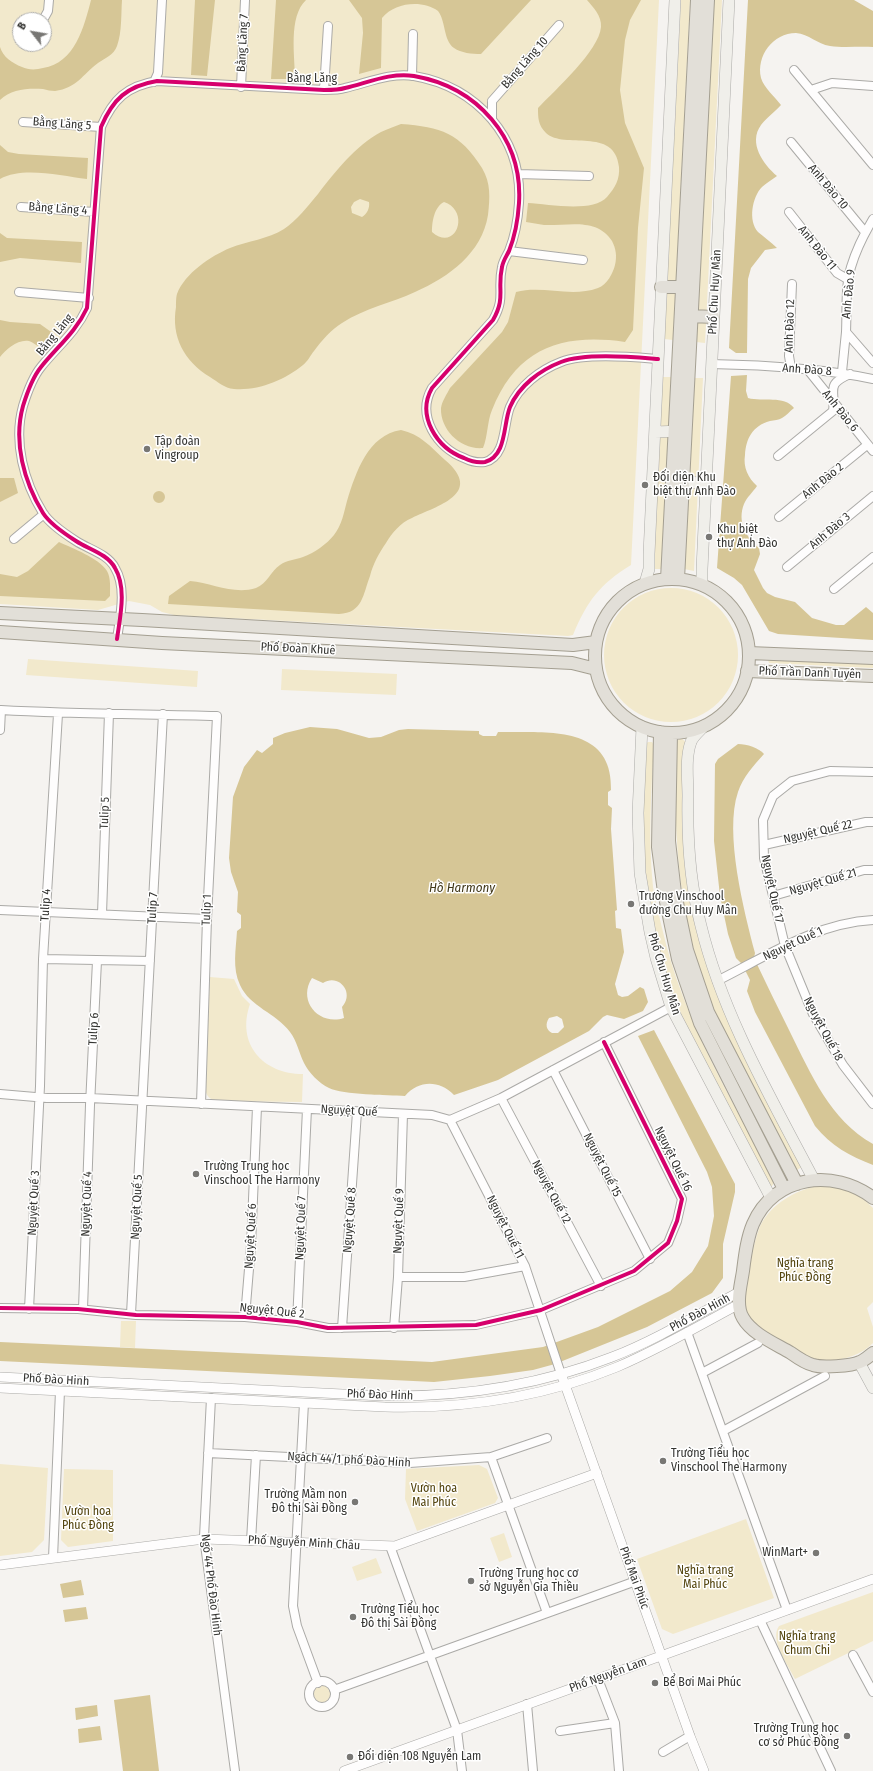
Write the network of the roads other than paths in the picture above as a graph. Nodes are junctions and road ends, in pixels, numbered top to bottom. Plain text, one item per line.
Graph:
1 (49, 0) edge
2 (162, 0) edge
3 (246, 0) edge
4 (675, 0) edge
5 (697, 0) edge
6 (708, 0) edge
7 (729, 0) edge
8 (47, 12) edge
9 (559, 25) dead end
10 (328, 26) dead end
11 (413, 34) dead end
12 (794, 70) dead end
13 (158, 72) junction
14 (412, 76) junction
15 (154, 82) junction
16 (164, 82) junction
17 (241, 87) junction
18 (872, 87) edge
19 (324, 90) junction
20 (811, 90) junction
21 (492, 101) junction
22 (473, 102) junction
23 (492, 119) junction
24 (23, 122) dead end
25 (101, 127) junction
26 (791, 142) dead end
27 (873, 165) edge
28 (518, 174) junction
29 (589, 176) dead end
30 (21, 207) dead end
31 (94, 212) junction
32 (789, 212) dead end
33 (873, 219) edge
34 (865, 232) junction
35 (509, 251) junction
36 (583, 260) dead end
37 (849, 280) junction
38 (792, 284) dead end
39 (662, 287) junction
40 (683, 287) junction
41 (19, 292) dead end
42 (89, 298) junction
43 (692, 316) junction
44 (714, 317) junction
45 (846, 332) junction
46 (658, 359) junction
47 (873, 363) edge
48 (711, 364) junction
49 (791, 368) junction
50 (808, 370) junction
51 (846, 373) junction
52 (873, 379) edge
53 (834, 404) junction
54 (680, 431) junction
55 (655, 432) junction
56 (867, 445) junction
57 (873, 451) edge
58 (778, 456) dead end
59 (682, 482) junction
60 (706, 483) junction
61 (873, 496) edge
62 (44, 514) junction
63 (779, 517) dead end
64 (14, 539) dead end
65 (873, 557) edge
66 (787, 567) dead end
67 (672, 579) junction
68 (645, 583) junction
69 (702, 584) junction
70 (834, 589) dead end
71 (0, 613) edge
72 (119, 618) junction
73 (0, 632) edge
74 (117, 639) junction
75 (596, 642) junction
76 (749, 653) junction
77 (873, 658) edge
78 (596, 669) junction
79 (747, 671) junction
80 (873, 676) edge
81 (1, 710) edge
82 (109, 713) junction
83 (58, 714) junction
84 (163, 714) junction
85 (704, 726) junction
86 (642, 727) junction
87 (0, 730) edge
88 (665, 732) junction
89 (873, 772) edge
90 (873, 822) edge
91 (764, 845) junction
92 (873, 870) edge
93 (773, 896) junction
94 (0, 910) edge
95 (46, 912) junction
96 (102, 914) junction
97 (152, 916) junction
98 (206, 919) junction
99 (873, 920) edge
100 (785, 946) junction
101 (43, 959) junction
102 (97, 961) junction
103 (150, 961) junction
104 (717, 981) junction
105 (672, 1007) junction
106 (604, 1042) junction
107 (553, 1070) junction
108 (0, 1094) edge
109 (39, 1098) junction
110 (90, 1098) junction
111 (501, 1098) junction
112 (143, 1101) junction
113 (201, 1104) junction
114 (873, 1104) edge
115 (257, 1107) junction
116 (307, 1109) junction
117 (357, 1112) junction
118 (403, 1114) junction
119 (450, 1120) junction
120 (814, 1180) junction
121 (797, 1184) junction
122 (784, 1189) junction
123 (771, 1198) junction
124 (873, 1198) edge
125 (650, 1259) junction
126 (525, 1266) junction
127 (398, 1277) junction
128 (601, 1286) junction
129 (740, 1292) junction
130 (739, 1304) junction
131 (0, 1308) edge
132 (29, 1309) junction
133 (83, 1310) junction
134 (541, 1310) junction
135 (131, 1314) junction
136 (245, 1317) junction
137 (297, 1322) junction
138 (342, 1328) junction
139 (394, 1328) junction
140 (687, 1332) junction
141 (758, 1343) dead end
142 (873, 1354) edge
143 (860, 1362) junction
144 (560, 1371) junction
145 (702, 1373) junction
146 (825, 1376) dead end
147 (0, 1377) edge
148 (565, 1385) junction
149 (0, 1388) edge
150 (873, 1388) edge
151 (60, 1391) junction
152 (211, 1398) junction
153 (304, 1403) junction
154 (723, 1431) junction
155 (548, 1438) dead end
156 (208, 1453) junction
157 (256, 1456) junction
158 (301, 1457) junction
159 (491, 1457) junction
160 (597, 1473) junction
161 (508, 1505) junction
162 (204, 1539) junction
163 (251, 1540) junction
164 (296, 1542) junction
165 (390, 1546) junction
166 (53, 1558) junction
167 (0, 1565) edge
168 (873, 1579) edge
169 (636, 1581) junction
170 (787, 1610) junction
171 (547, 1613) junction
172 (760, 1620) junction
173 (430, 1655) junction
174 (662, 1655) junction
175 (853, 1655) dead end
176 (598, 1679) junction
177 (318, 1683) junction
178 (334, 1690) junction
179 (873, 1692) edge
180 (527, 1704) junction
181 (615, 1723) junction
182 (457, 1730) junction
183 (560, 1731) dead end
184 (690, 1736) junction
185 (663, 1752) dead end
186 (235, 1771) edge
187 (344, 1771) edge
188 (462, 1771) edge
189 (532, 1771) edge
190 (619, 1771) edge
191 (704, 1771) edge
192 (831, 1771) edge

1 - 8 street
2 - 13 street
3 - 17 street, Bằng Lăng 7
4 - 39 main road
5 - 40 main road, Phố Chu Huy Mân
6 - 43 main road, Phố Chu Huy Mân
7 - 44 main road, Phố Chu Huy Mân
9 - 21 street, Bằng Lăng 10
10 - 19 street
11 - 14 street
12 - 20 street
13 - 15 street
13 - 16 street
14 - 19 street, Bằng Lăng
14 - 22 street, Bằng Lăng
15 - 16 street, Bằng Lăng
15 - 25 street, Bằng Lăng
16 - 17 street, Bằng Lăng
17 - 19 street, Bằng Lăng
18 - 20 street
20 - 27 street
21 - 22 street
21 - 23 street
22 - 23 street, Bằng Lăng
23 - 28 street, Bằng Lăng
24 - 25 street, Bằng Lăng 5
25 - 31 street, Bằng Lăng
26 - 34 street, Anh Đào 10
28 - 29 street
28 - 35 street, Bằng Lăng
30 - 31 street, Bằng Lăng 4
31 - 42 street, Bằng Lăng
32 - 37 street, Anh Đào 11
33 - 34 street, Anh Đào 9
34 - 37 street, Anh Đào 9
35 - 36 street
35 - 46 street, Bằng Lăng
37 - 45 street, Anh Đào 9
38 - 49 street, Anh Đào 12
39 - 40 main road
39 - 46 main road
40 - 54 main road, Phố Chu Huy Mân
41 - 42 street
42 - 62 street, Bằng Lăng
43 - 44 main road
43 - 54 main road, Phố Chu Huy Mân
44 - 48 main road, Phố Chu Huy Mân
45 - 47 street, Anh Đào 9
45 - 51 street
46 - 55 main road
48 - 49 street, Anh Đào 8
48 - 60 main road, Phố Chu Huy Mân
49 - 50 street, Anh Đào 8
50 - 51 street, Anh Đào 8
50 - 53 street, Anh Đào 6
51 - 52 street, Anh Đào 8
51 - 53 street
53 - 56 street, Anh Đào 6
53 - 58 street
54 - 55 main road
54 - 59 main road, Phố Chu Huy Mân
54 - 67 main road, Phố Chu Huy Mân
55 - 68 main road
56 - 57 street, Anh Đào 6
56 - 63 street, Anh Đào 2
59 - 60 main road
59 - 67 main road, Phố Chu Huy Mân
60 - 69 main road, Phố Chu Huy Mân
61 - 66 street, Anh Đào 3
62 - 64 street
62 - 72 street, Bằng Lăng
65 - 70 street
67 - 68 main road
67 - 69 main road
68 - 75 main road
69 - 76 main road
71 - 72 main road, Phố Đoàn Khuê
72 - 74 street, Bằng Lăng
72 - 75 main road, Phố Đoàn Khuê
73 - 74 main road, Phố Đoàn Khuê
74 - 78 main road, Phố Đoàn Khuê
75 - 78 main road
76 - 77 main road, Phố Trần Danh Tuyên
76 - 79 main road
78 - 86 main road
79 - 80 main road, Phố Trần Danh Tuyên
79 - 85 main road
81 - 83 street
81 - 87 street
82 - 83 street
82 - 84 street
82 - 96 street, Tulip 5
83 - 95 street, Tulip 4
84 - 97 street, Tulip 7
84 - 98 street, Tulip 1
85 - 88 main road
85 - 104 main road
86 - 88 main road
86 - 105 main road, Phố Chu Huy Mân
88 - 121 main road
88 - 122 main road, Phố Chu Huy Mân
89 - 91 street, Nguyệt Quế 17
90 - 91 street, Nguyệt Quế 22
91 - 93 street, Nguyệt Quế 17
92 - 93 street, Nguyệt Quế 21
93 - 100 street, Nguyệt Quế 17
94 - 95 street
95 - 96 street
95 - 101 street, Tulip 4
96 - 97 street
97 - 98 street
97 - 103 street, Tulip 7
98 - 113 street, Tulip 1
99 - 100 street, Nguyệt Quế 1
100 - 104 street, Nguyệt Quế 1
100 - 114 street, Nguyệt Quế 18
101 - 102 street
101 - 109 street, Tulip 4
102 - 103 street
102 - 110 street, Tulip 6
103 - 112 street, Tulip 7
104 - 120 main road
105 - 106 street
105 - 123 main road, Phố Chu Huy Mân
106 - 107 street
106 - 125 street, Nguyệt Quế 16
107 - 111 street
107 - 125 street, Nguyệt Quế 15
108 - 109 street, Nguyệt Quế
109 - 110 street, Nguyệt Quế
109 - 132 street, Nguyệt Quế 3
110 - 112 street, Nguyệt Quế
110 - 133 street, Nguyệt Quế 4
111 - 119 street
111 - 128 street, Nguyệt Quế 12
112 - 113 street, Nguyệt Quế
112 - 135 street, Nguyệt Quế 5
113 - 115 street, Nguyệt Quế
115 - 116 street, Nguyệt Quế
115 - 136 street, Nguyệt Quế 6
116 - 117 street, Nguyệt Quế
116 - 137 street, Nguyệt Quế 7
117 - 118 street, Nguyệt Quế
117 - 138 street, Nguyệt Quế 8
118 - 119 street, Nguyệt Quế
118 - 127 street, Nguyệt Quế 9
119 - 126 street, Nguyệt Quế 11
120 - 121 main road
120 - 124 main road
121 - 122 main road
122 - 123 main road
123 - 129 main road
125 - 128 street, Nguyệt Quế 16
126 - 127 street
126 - 134 street, Nguyệt Quế 11
127 - 139 street, Nguyệt Quế 9
128 - 134 street, Nguyệt Quế 16
129 - 130 main road
129 - 144 street, Phố Đào Hinh
130 - 140 street, Phố Đào Hinh
130 - 143 main road
131 - 132 street, Nguyệt Quế 2
132 - 133 street, Nguyệt Quế 2
133 - 135 street, Nguyệt Quế 2
134 - 139 street, Nguyệt Quế 2
134 - 144 street, Nguyệt Quế 11
135 - 136 street, Nguyệt Quế 2
136 - 137 street, Nguyệt Quế 2
137 - 138 street, Nguyệt Quế 2
138 - 139 street, Nguyệt Quế 2
140 - 145 street
140 - 148 street, Phố Đào Hinh
141 - 145 street
142 - 143 main road
143 - 150 main road
144 - 147 street, Phố Đào Hinh
144 - 148 street, Phố Mai Phúc
145 - 154 street
146 - 154 street
148 - 153 street, Phố Đào Hinh
148 - 160 street, Phố Mai Phúc
149 - 151 street, Phố Đào Hinh
151 - 152 street, Phố Đào Hinh
151 - 166 street
152 - 153 street, Phố Đào Hinh
152 - 156 street, Ngõ 44 Phố Đào Hinh
153 - 158 street
154 - 170 street
155 - 159 street, Ngách 44/1 phố Đào Hinh
156 - 157 street, Ngách 44/1 phố Đào Hinh
156 - 162 street, Ngõ 44 Phố Đào Hinh
157 - 158 street, Ngách 44/1 phố Đào Hinh
157 - 163 street
158 - 159 street, Ngách 44/1 phố Đào Hinh
158 - 164 street
159 - 161 street
160 - 161 street, Phố Nguyễn Minh Châu
160 - 169 street, Phố Mai Phúc
161 - 165 street, Phố Nguyễn Minh Châu
161 - 171 street
162 - 163 street, Phố Nguyễn Minh Châu
162 - 166 street, Phố Nguyễn Minh Châu
162 - 186 street, Ngõ 44 Phố Đào Hinh
163 - 164 street, Phố Nguyễn Minh Châu
164 - 165 street, Phố Nguyễn Minh Châu
164 - 177 street
165 - 173 street
166 - 167 street, Phố Nguyễn Minh Châu
168 - 170 street, Phố Nguyễn Lam
169 - 171 street
169 - 174 street, Phố Mai Phúc
170 - 172 street, Phố Nguyễn Lam
171 - 173 street
172 - 174 street, Phố Nguyễn Lam
172 - 192 street
173 - 178 street
173 - 182 street
174 - 176 street, Phố Nguyễn Lam
174 - 184 street, Phố Mai Phúc
175 - 179 street
176 - 180 street, Phố Nguyễn Lam
176 - 181 street
177 - 178 street
177 - 178 street
180 - 182 street, Phố Nguyễn Lam
180 - 189 street
181 - 183 street
181 - 190 street
182 - 187 street, Phố Nguyễn Lam
182 - 188 street
184 - 185 street
184 - 191 street, Phố Mai Phúc

